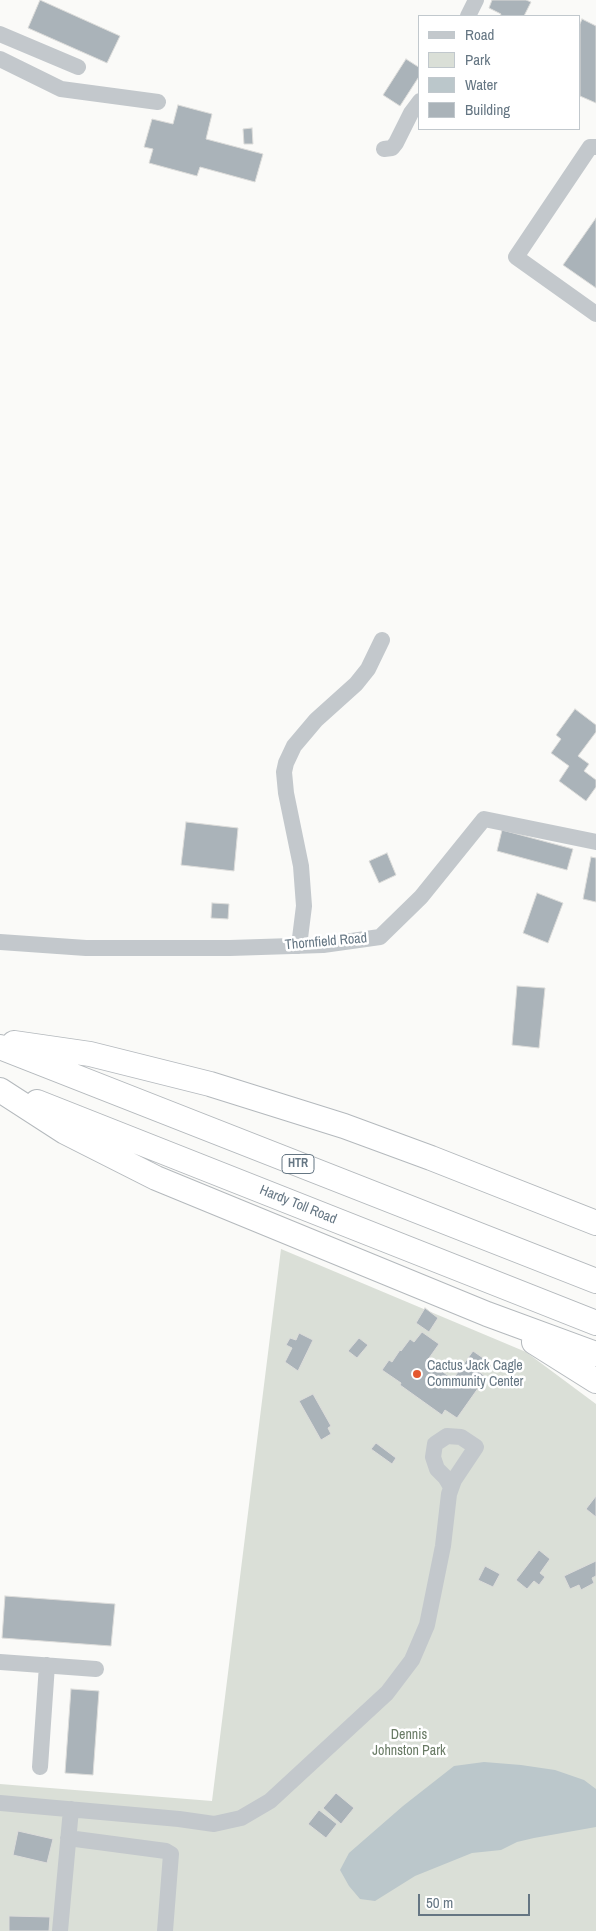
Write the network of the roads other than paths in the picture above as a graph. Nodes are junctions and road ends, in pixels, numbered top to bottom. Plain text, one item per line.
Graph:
1 (476, 0) edge
2 (468, 15) edge
3 (0, 34) edge
4 (0, 59) edge
5 (78, 67) dead end
6 (158, 102) dead end
7 (418, 104) edge
8 (596, 147) edge
9 (384, 149) dead end
10 (596, 314) edge
11 (382, 640) dead end
12 (596, 842) edge
13 (0, 942) edge
14 (299, 946) junction
15 (0, 1041) edge
16 (0, 1047) edge
17 (0, 1088) edge
18 (596, 1223) edge
19 (596, 1281) edge
20 (487, 1314) junction
21 (596, 1323) edge
22 (596, 1354) edge
23 (596, 1380) edge
24 (451, 1487) dead end
25 (0, 1662) edge
26 (47, 1665) junction
27 (96, 1669) dead end
28 (40, 1767) dead end
29 (0, 1803) edge
30 (71, 1809) junction
31 (68, 1838) junction
32 (60, 1931) edge
33 (165, 1931) edge

1 - 2 street
3 - 5 street
4 - 6 street
7 - 9 street
8 - 10 street
11 - 14 street
12 - 14 street, Thornfield Road
13 - 14 street, Thornfield Road
15 - 18 highway
16 - 19 highway, HTR
17 - 20 highway
17 - 21 highway, Hardy Toll Road
20 - 22 highway
20 - 23 highway
24 - 30 street
25 - 26 street
26 - 27 street
26 - 28 street
29 - 30 street
30 - 31 street
31 - 32 street
31 - 33 street

